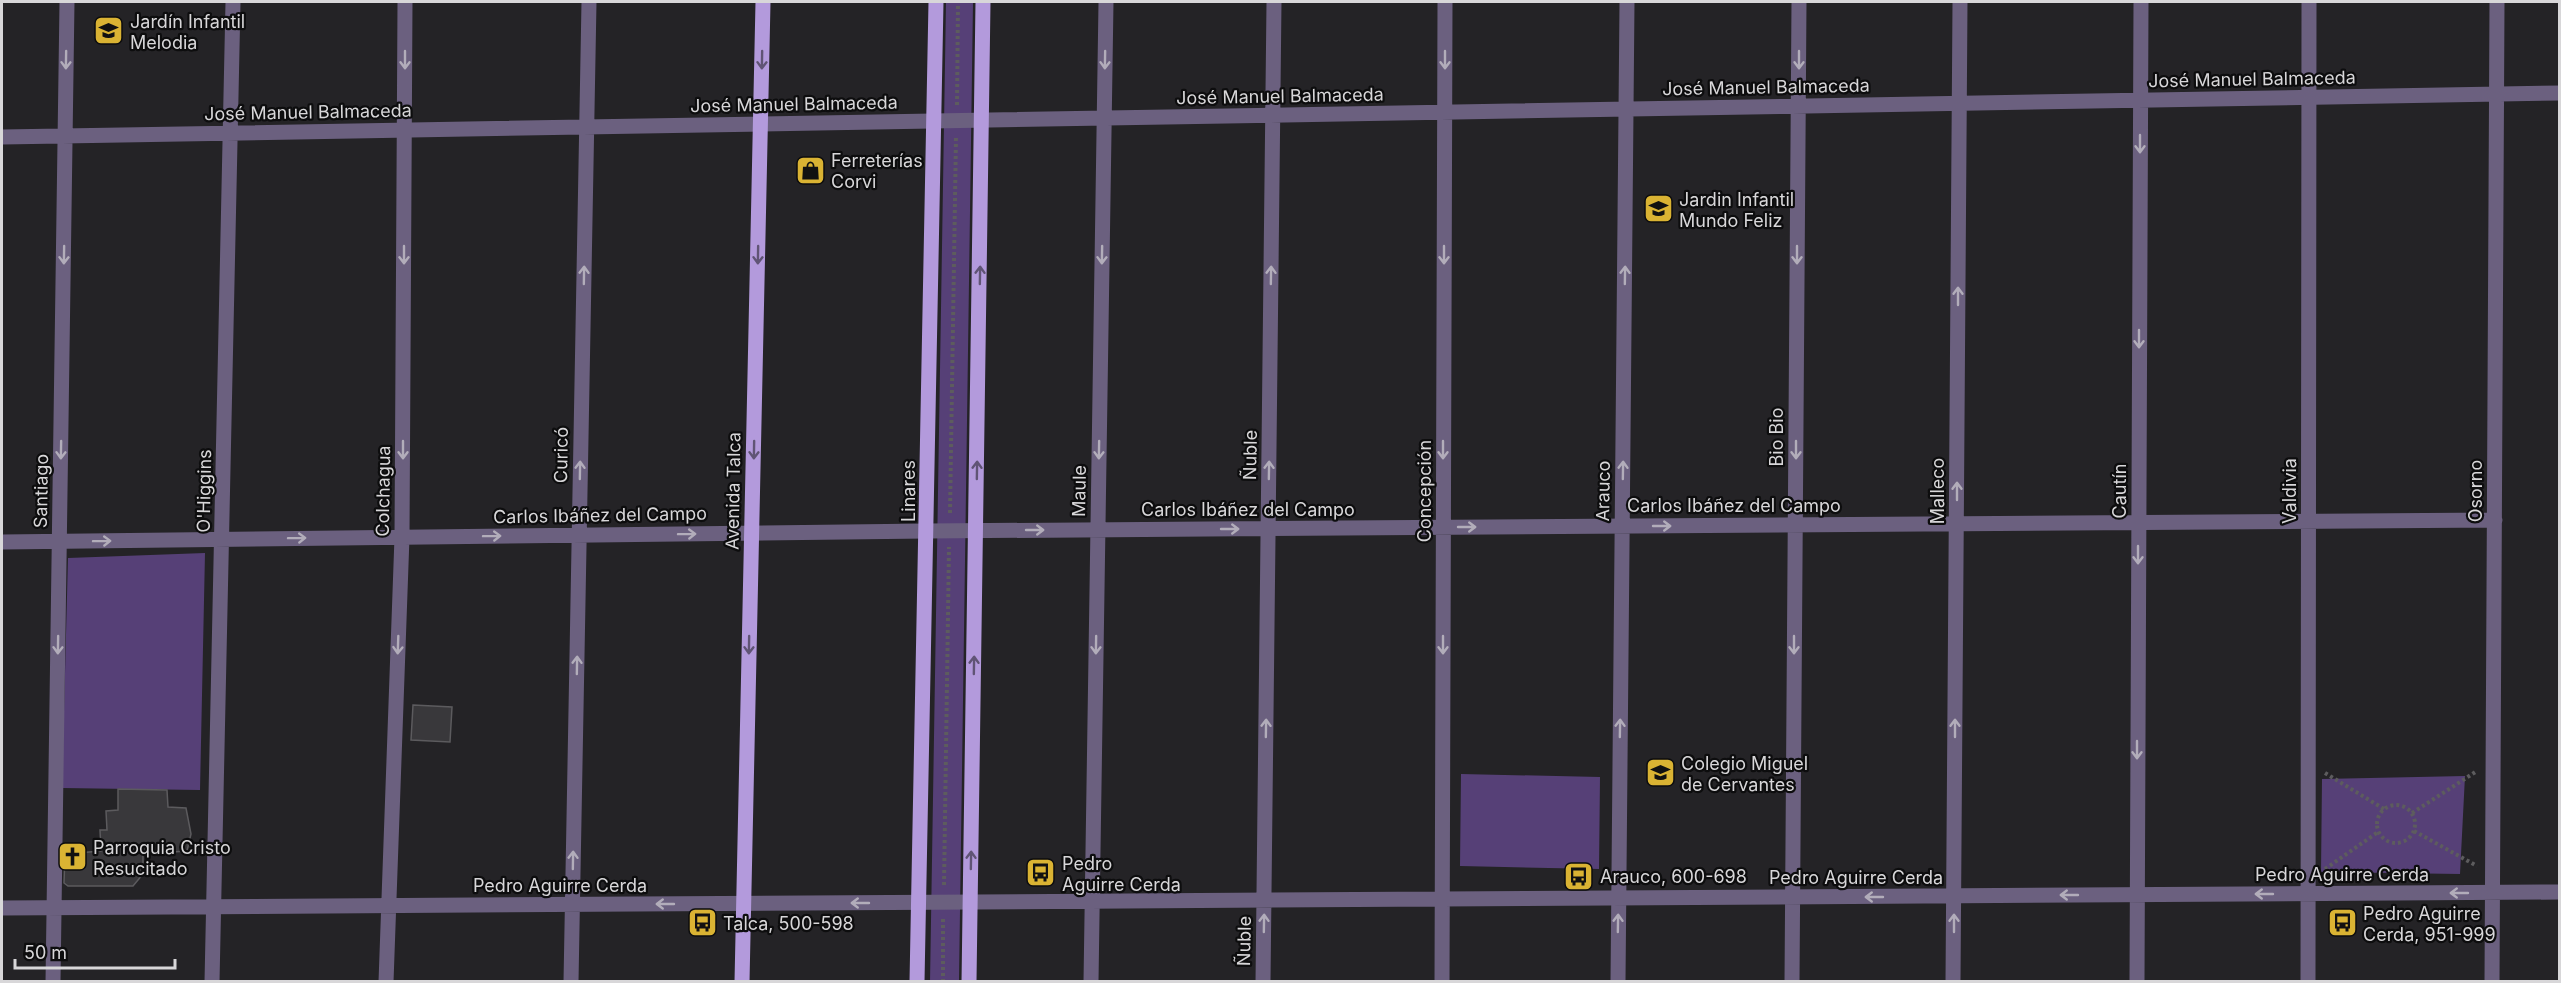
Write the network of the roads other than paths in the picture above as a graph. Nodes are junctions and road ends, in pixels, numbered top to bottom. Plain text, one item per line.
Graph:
1 (67, 2) edge
2 (233, 2) edge
3 (405, 2) edge
4 (589, 2) edge
5 (763, 2) edge
6 (936, 2) edge
7 (983, 2) edge
8 (1106, 2) edge
9 (1274, 2) edge
10 (1445, 2) edge
11 (1627, 2) edge
12 (1799, 2) edge
13 (1960, 2) edge
14 (2140, 2) edge
15 (2309, 2) edge
16 (2497, 2) edge
17 (2559, 93) edge
18 (2496, 94) junction
19 (2309, 98) junction
20 (2140, 101) junction
21 (1960, 104) junction
22 (1798, 106) junction
23 (1626, 110) junction
24 (1445, 112) junction
25 (1273, 115) junction
26 (1104, 118) junction
27 (981, 120) junction
28 (934, 121) junction
29 (761, 124) junction
30 (587, 127) junction
31 (405, 130) junction
32 (231, 133) junction
33 (65, 136) junction
34 (2, 137) edge
35 (2494, 520) junction
36 (2309, 521) junction
37 (2138, 522) junction
38 (1957, 523) junction
39 (1795, 524) junction
40 (1622, 526) junction
41 (1443, 527) junction
42 (1268, 528) junction
43 (1098, 530) junction
44 (927, 531) junction
45 (976, 531) junction
46 (752, 533) junction
47 (579, 535) junction
48 (402, 537) junction
49 (222, 539) junction
50 (60, 541) junction
51 (2, 542) edge
52 (2308, 887) junction
53 (2559, 892) edge
54 (2493, 893) junction
55 (2137, 895) junction
56 (1954, 896) junction
57 (1793, 897) junction
58 (1619, 898) junction
59 (1442, 899) junction
60 (1264, 900) junction
61 (1092, 901) junction
62 (919, 902) junction
63 (970, 902) junction
64 (744, 903) junction
65 (572, 905) junction
66 (388, 906) junction
67 (213, 907) junction
68 (2, 908) edge
69 (54, 908) junction
70 (53, 981) edge
71 (212, 981) edge
72 (386, 981) edge
73 (571, 981) edge
74 (742, 981) edge
75 (917, 981) edge
76 (969, 981) edge
77 (1091, 981) edge
78 (1263, 981) edge
79 (1442, 981) edge
80 (1618, 981) edge
81 (1792, 981) edge
82 (1953, 981) edge
83 (2136, 981) edge
84 (2308, 981) edge
85 (2493, 981) edge

1 -> 33 street, Santiago
2 - 32 street, O'Higgins
3 -> 31 street, Colchagua
4 - 30 street, Curicó
5 -> 29 main road, Avenida Talca
6 - 28 main road, Linares
7 - 27 main road
8 -> 26 street, Maule
9 - 25 street, Ñuble
10 -> 24 street, Concepción
11 - 23 street, Arauco
12 -> 22 street, Bio Bio
13 - 21 street, Malleco
14 - 20 street, Cautín
15 - 19 street, Valdivia
16 - 18 street, Osorno
17 - 18 street, José Manuel Balmaceda
18 - 19 street, José Manuel Balmaceda
18 - 35 street, Osorno
19 - 20 street, José Manuel Balmaceda
19 - 36 street, Valdivia
20 - 21 street, José Manuel Balmaceda
20 -> 37 street, Cautín
21 - 22 street, José Manuel Balmaceda
38 -> 21 street, Malleco
22 - 23 street, José Manuel Balmaceda
22 -> 39 street, Bio Bio
23 - 24 street, José Manuel Balmaceda
40 -> 23 street, Arauco
24 - 25 street, José Manuel Balmaceda
24 -> 41 street, Concepción
25 - 26 street, José Manuel Balmaceda
42 -> 25 street, Ñuble
26 - 27 street, José Manuel Balmaceda
26 -> 43 street, Maule
27 - 28 street, José Manuel Balmaceda
45 -> 27 main road
28 - 29 street, José Manuel Balmaceda
28 - 44 main road, Linares
29 - 30 street, José Manuel Balmaceda
29 -> 46 main road, Avenida Talca
30 - 31 street, José Manuel Balmaceda
47 -> 30 street, Curicó
31 - 32 street, José Manuel Balmaceda
31 -> 48 street, Colchagua
32 - 33 street, José Manuel Balmaceda
32 - 49 street, O'Higgins
33 - 34 street, José Manuel Balmaceda
33 -> 50 street, Santiago
35 - 36 street, Carlos Ibáñez del Campo
35 - 54 street, Osorno
36 - 37 street, Carlos Ibáñez del Campo
36 - 52 street, Valdivia
37 - 38 street, Carlos Ibáñez del Campo
37 -> 55 street, Cautín
38 - 39 street, Carlos Ibáñez del Campo
56 -> 38 street, Malleco
40 -> 39 street, Carlos Ibáñez del Campo
39 -> 57 street, Bio Bio
41 -> 40 street, Carlos Ibáñez del Campo
58 -> 40 street, Arauco
41 - 42 street, Carlos Ibáñez del Campo
41 -> 59 street, Concepción
43 -> 42 street, Carlos Ibáñez del Campo
60 -> 42 street, Ñuble
45 -> 43 street, Carlos Ibáñez del Campo
43 -> 61 street, Maule
44 - 45 street, Carlos Ibáñez del Campo
44 - 46 street, Carlos Ibáñez del Campo
44 - 62 main road, Linares
63 -> 45 main road
47 -> 46 street, Carlos Ibáñez del Campo
46 -> 64 main road, Avenida Talca
48 -> 47 street, Carlos Ibáñez del Campo
65 -> 47 street, Curicó
49 -> 48 street, Carlos Ibáñez del Campo
48 -> 66 street, Colchagua
50 -> 49 street, Carlos Ibáñez del Campo
49 - 67 street, O'Higgins
50 - 51 street, Carlos Ibáñez del Campo
50 -> 69 street, Santiago
54 -> 52 street, Pedro Aguirre Cerda
52 -> 55 street, Pedro Aguirre Cerda
52 - 84 street, Valdivia
53 - 54 street, Pedro Aguirre Cerda
54 - 85 street, Osorno
55 -> 56 street, Pedro Aguirre Cerda
55 - 83 street, Cautín
56 -> 57 street, Pedro Aguirre Cerda
82 -> 56 street, Malleco
57 - 58 street, Pedro Aguirre Cerda
57 - 81 street, Bio Bio
58 - 59 street, Pedro Aguirre Cerda
80 -> 58 street, Arauco
59 - 60 street, Pedro Aguirre Cerda
59 - 79 street, Concepción
60 - 61 street, Pedro Aguirre Cerda
78 -> 60 street, Ñuble
61 - 63 street, Pedro Aguirre Cerda
61 - 77 street, Maule
62 - 63 street, Pedro Aguirre Cerda
62 -> 64 street, Pedro Aguirre Cerda
62 - 75 main road, Linares
63 - 76 main road
64 -> 65 street, Pedro Aguirre Cerda
64 - 74 main road, Avenida Talca
65 - 66 street, Pedro Aguirre Cerda
65 - 73 street, Curicó
66 - 67 street, Pedro Aguirre Cerda
66 - 72 street, Colchagua
67 - 69 street, Pedro Aguirre Cerda
67 - 71 street, O'Higgins
68 - 69 street, Pedro Aguirre Cerda
69 - 70 street, Santiago

